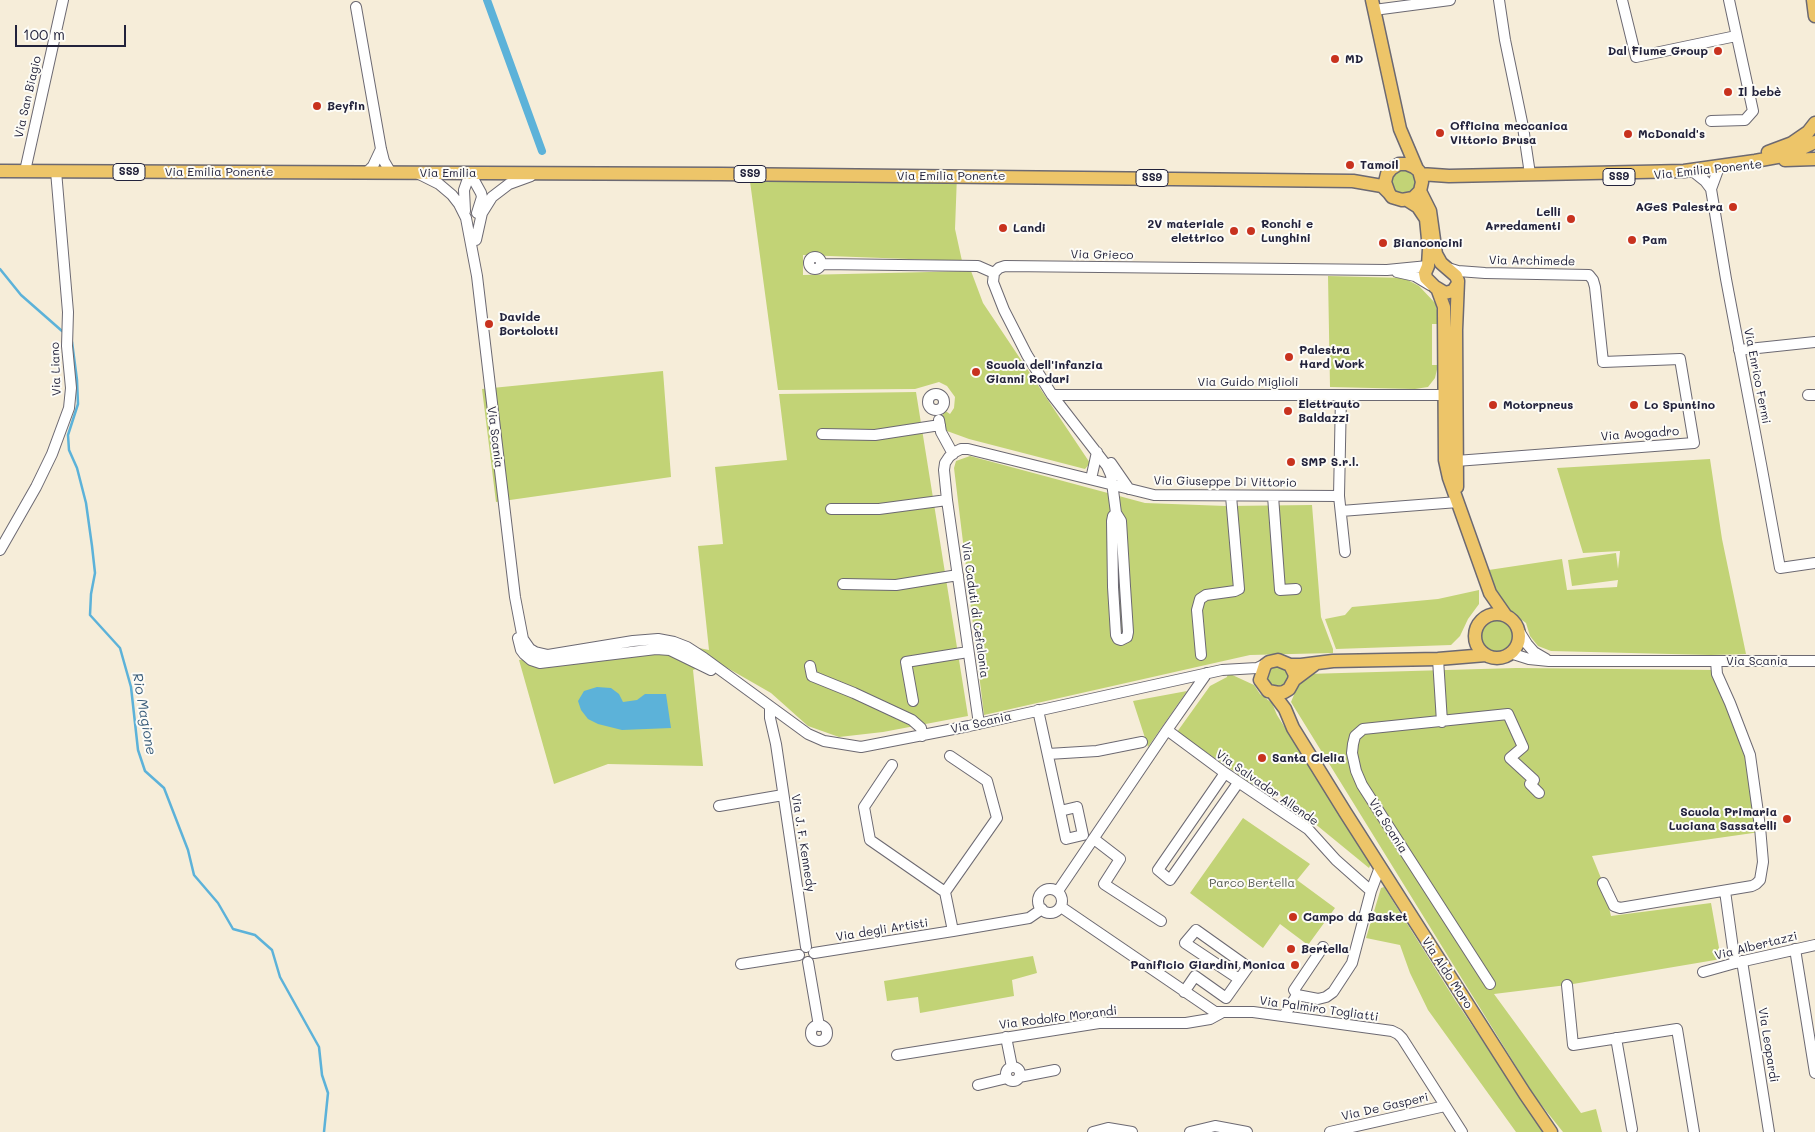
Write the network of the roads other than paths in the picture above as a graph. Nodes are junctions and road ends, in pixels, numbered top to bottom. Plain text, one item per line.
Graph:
1 (63, 0) edge
2 (1450, 0) edge
3 (1499, 0) edge
4 (1622, 0) edge
5 (1728, 0) edge
6 (1813, 0) edge
7 (1815, 4) edge
8 (1373, 5) edge
9 (356, 7) dead end
10 (1815, 9) edge
11 (1815, 16) edge
12 (1736, 36) junction
13 (1711, 121) dead end
14 (1815, 123) edge
15 (1400, 128) junction
16 (1815, 142) edge
17 (381, 149) junction
18 (1815, 160) edge
19 (1719, 168) junction
20 (0, 170) edge
21 (1391, 170) junction
22 (24, 171) junction
23 (56, 171) junction
24 (347, 173) joint
25 (366, 173) junction
26 (391, 173) junction
27 (418, 173) junction
28 (470, 173) junction
29 (550, 173) junction
30 (1694, 173) junction
31 (1530, 174) junction
32 (1422, 179) junction
33 (1353, 181) junction
34 (1711, 189) junction
35 (1389, 193) junction
36 (1407, 200) junction
37 (466, 218) junction
38 (476, 240) junction
39 (821, 264) dead end
40 (1444, 265) junction
41 (1428, 266) junction
42 (1387, 270) junction
43 (994, 273) junction
44 (1485, 273) junction
45 (477, 276) junction
46 (1458, 283) junction
47 (1436, 288) junction
48 (1815, 342) edge
49 (1739, 350) junction
50 (1603, 362) joint
51 (1052, 394) junction
52 (1340, 395) junction
53 (1450, 395) junction
54 (936, 410) dead end
55 (940, 425) junction
56 (822, 434) dead end
57 (1097, 452) junction
58 (952, 454) junction
59 (1456, 461) junction
60 (1091, 480) junction
61 (1113, 485) junction
62 (1130, 489) junction
63 (1231, 496) junction
64 (1273, 496) junction
65 (1339, 496) junction
66 (947, 500) junction
67 (1458, 502) junction
68 (831, 508) dead end
69 (1340, 512) junction
70 (1116, 513) junction
71 (0, 550) edge
72 (1345, 552) dead end
73 (1815, 563) edge
74 (958, 575) junction
75 (1485, 578) junction
76 (843, 584) dead end
77 (1296, 589) dead end
78 (1506, 616) junction
79 (1484, 618) junction
80 (1518, 628) junction
81 (1476, 630) junction
82 (968, 652) junction
83 (1510, 653) junction
84 (1201, 655) dead end
85 (1486, 655) junction
86 (1542, 658) junction
87 (1444, 659) junction
88 (1716, 660) junction
89 (1815, 661) edge
90 (1269, 662) junction
91 (1316, 663) junction
92 (1290, 665) junction
93 (810, 666) dead end
94 (1242, 670) junction
95 (1207, 673) junction
96 (1260, 680) junction
97 (1292, 685) junction
98 (1273, 693) junction
99 (913, 701) dead end
100 (770, 707) junction
101 (1285, 709) junction
102 (1038, 710) junction
103 (784, 718) junction
104 (1442, 722) junction
105 (979, 724) junction
106 (1167, 730) junction
107 (922, 736) junction
108 (1142, 742) dead end
109 (776, 744) junction
110 (1048, 754) junction
111 (950, 756) dead end
112 (892, 765) dead end
113 (1225, 773) junction
114 (1238, 783) junction
115 (1539, 793) dead end
116 (783, 795) junction
117 (719, 806) dead end
118 (1060, 811) dead end
119 (1094, 839) junction
120 (1383, 872) junction
121 (1603, 883) dead end
122 (1372, 888) junction
123 (1058, 891) junction
124 (1725, 891) junction
125 (945, 892) junction
126 (1061, 907) junction
127 (1042, 909) junction
128 (1161, 921) dead end
129 (952, 931) junction
130 (1815, 945) edge
131 (1323, 947) dead end
132 (1795, 949) junction
133 (807, 951) junction
134 (1738, 962) junction
135 (741, 964) dead end
136 (1703, 972) dead end
137 (1239, 979) junction
138 (1490, 984) dead end
139 (1567, 985) dead end
140 (1184, 992) junction
141 (1297, 995) junction
142 (1221, 1013) junction
143 (1284, 1016) junction
144 (819, 1026) dead end
145 (1006, 1037) junction
146 (1616, 1038) junction
147 (897, 1055) dead end
148 (1012, 1067) junction
149 (1055, 1070) dead end
150 (1815, 1072) edge
151 (1019, 1077) junction
152 (1007, 1078) junction
153 (978, 1085) dead end
154 (1445, 1106) junction
155 (1632, 1129) dead end
156 (1093, 1132) edge
157 (1132, 1132) edge
158 (1190, 1132) edge
159 (1247, 1132) edge
160 (1330, 1132) edge
161 (1462, 1132) edge
162 (1551, 1132) edge
163 (1694, 1132) edge
164 (1770, 1132) edge

1 - 22 street, Via San Biagio
2 - 8 street
3 - 31 street
4 - 12 street
5 - 12 street
6 - 7 main road
6 - 10 main road
6 - 11 main road
8 - 15 main road
9 - 17 street
12 - 13 street
14 - 19 main road
15 - 21 main road
15 - 32 main road
16 - 19 main road, Via Emilia Ponente / SS9
17 - 25 street
17 - 26 street
18 - 19 main road, Via Emilia Ponente / SS9
19 - 30 main road, Via Emilia Ponente / SS9
19 - 31 main road, Via Emilia Ponente / SS9
19 - 34 street
20 - 22 main road, Via Emilia Ponente / SS9
21 - 32 main road
21 - 33 main road, SS9
21 - 35 main road
22 - 23 main road, Via Emilia Ponente / SS9
23 - 24 main road, Via Emilia Ponente / SS9
23 - 71 street, Via Liano
24 - 25 main road, Via Emilia / SS9
25 - 26 main road, Via Emilia / SS9
26 - 27 main road, Via Emilia / SS9
27 - 28 main road, Via Emilia / SS9
27 - 37 street, Via Scania
28 - 29 main road, Via Emilia / SS9
28 - 37 street, Via Scania
28 - 38 street, Via Scania
29 - 33 main road, Via Emilia Ponente / SS9
29 - 38 street, Via Scania
30 - 32 main road, Via Emilia Ponente / SS9
30 - 34 street
31 - 32 main road, Via Emilia Ponente / SS9
32 - 36 main road
32 - 40 main road
33 - 35 main road, SS9
34 - 49 street, Via Enrico Fermi
35 - 36 main road
36 - 41 main road
37 - 45 street, Via Scania
38 - 45 street, Via Scania
39 - 43 street
40 - 41 main road
40 - 44 street, Via Archimede
40 - 46 main road
41 - 42 street
41 - 47 main road
42 - 43 street, Via Grieco
42 - 47 street
43 - 51 street
44 - 46 street
44 - 50 street, Via Archimede
45 - 100 street, Via Scania
46 - 47 main road
46 - 53 main road
47 - 53 main road
48 - 49 street
49 - 73 street, Via Enrico Fermi
50 - 59 street, Via Avogadro
51 - 52 street, Via Guido Miglioli
51 - 57 street
52 - 53 street, Via Guido Miglioli
52 - 65 street
53 - 59 main road
53 - 67 main road
54 - 55 street
55 - 56 street
55 - 58 street
57 - 60 street
57 - 61 street
57 - 62 street
58 - 60 street, Via Giuseppe Di Vittorio
58 - 66 street, Via Caduti di Cefalonia
59 - 67 main road
60 - 61 street, Via Giuseppe Di Vittorio
61 - 62 street, Via Giuseppe Di Vittorio
61 - 70 street
62 - 63 street, Via Giuseppe Di Vittorio
63 - 64 street, Via Giuseppe Di Vittorio
63 - 84 street
64 - 65 street, Via Giuseppe Di Vittorio
64 - 77 street
65 - 69 street
66 - 68 street
66 - 74 street, Via Caduti di Cefalonia
67 - 69 street
67 - 75 main road
69 - 72 street
70 - 70 street
74 - 76 street
74 - 82 street, Via Caduti di Cefalonia
75 - 78 main road
75 - 79 main road
78 - 79 main road
78 - 80 main road
79 - 81 main road
80 - 83 main road
80 - 86 street
81 - 85 main road
81 - 87 main road
82 - 99 street
82 - 105 street, Via Caduti di Cefalonia
83 - 85 main road, Via Scania
83 - 86 street, Via Scania
85 - 87 main road, Via Scania
86 - 88 street, Via Scania
87 - 91 main road, Via Scania
87 - 104 street
88 - 89 street, Via Scania
88 - 124 street
90 - 92 main road, Via Scania
90 - 94 street, Via Scania
90 - 96 main road
91 - 92 main road, Via Scania
91 - 97 main road
92 - 97 main road
93 - 107 street
94 - 95 street, Via Scania
94 - 96 street
95 - 102 street, Via Scania
95 - 106 street
96 - 98 main road
97 - 98 main road
97 - 101 main road
98 - 101 main road, Via Aldo Moro
100 - 103 street, Via Scania
100 - 109 street, Via J. F. Kennedy
101 - 120 main road, Via Aldo Moro
102 - 105 street, Via Scania
102 - 110 street
103 - 107 street, Via Scania
103 - 109 street
104 - 115 street, Via Scania
104 - 138 street, Via Scania
105 - 107 street, Via Scania
106 - 113 street, Via Salvador Allende
106 - 119 street
108 - 110 street
109 - 116 street, Via J. F. Kennedy
110 - 118 street
111 - 125 street
112 - 125 street
113 - 114 street, Via Salvador Allende
113 - 114 street
114 - 122 street, Via Salvador Allende
116 - 117 street
116 - 133 street, Via J. F. Kennedy
119 - 123 street
119 - 128 street
120 - 122 street
120 - 162 main road, Via Aldo Moro
121 - 124 street
122 - 141 street
123 - 126 street
123 - 127 street
124 - 134 street, Via Leopardi
125 - 129 street
126 - 127 street
126 - 140 street, Via Palmiro Togliatti
127 - 129 street, Via degli Artisti
129 - 133 street, Via degli Artisti
130 - 132 street, Via Albertazzi
131 - 141 street
132 - 134 street, Via Albertazzi
132 - 150 street
133 - 135 street, Via degli Artisti
133 - 144 street
134 - 136 street, Via Albertazzi
134 - 164 street, Via Leopardi
137 - 137 street
137 - 140 street
139 - 146 street
140 - 142 street, Via Palmiro Togliatti
141 - 143 street
142 - 143 street, Via Palmiro Togliatti
142 - 145 street, Via Rodolfo Morandi
143 - 154 street, Via Palmiro Togliatti
145 - 147 street, Via Rodolfo Morandi
145 - 148 street
146 - 155 street
146 - 163 street
148 - 151 street
148 - 152 street
149 - 151 street
151 - 152 street
152 - 153 street
154 - 160 street, Via De Gasperi
154 - 161 street, Via Palmiro Togliatti
156 - 157 street
158 - 159 street

